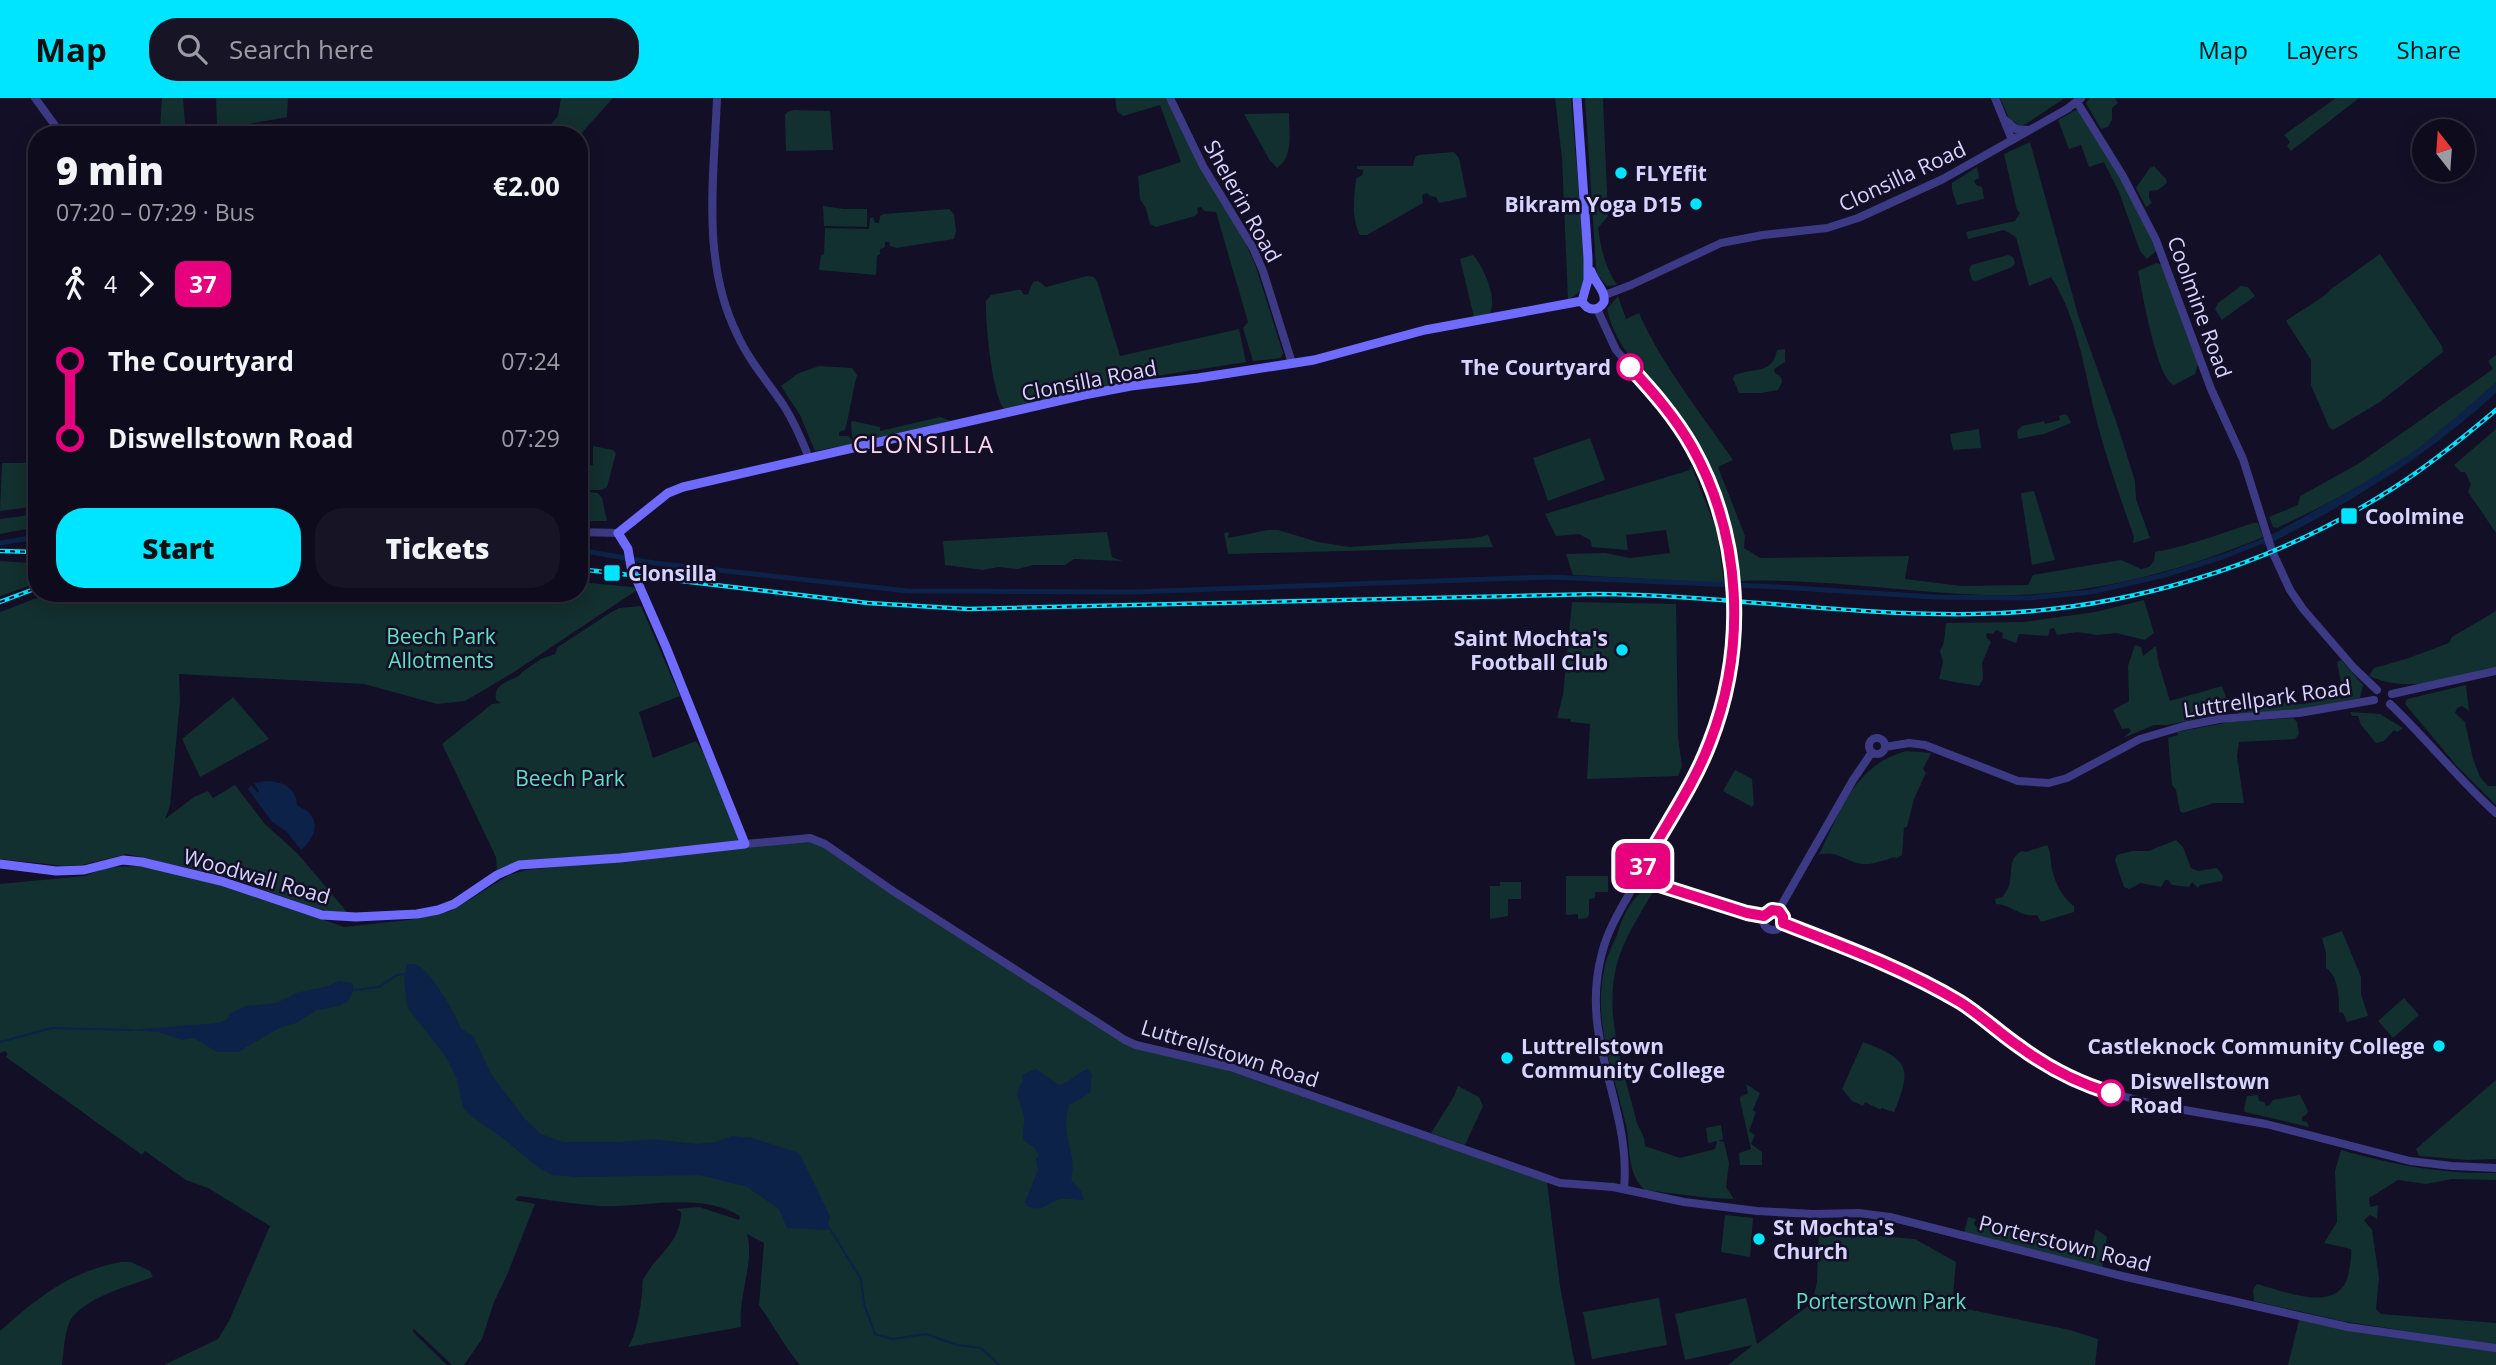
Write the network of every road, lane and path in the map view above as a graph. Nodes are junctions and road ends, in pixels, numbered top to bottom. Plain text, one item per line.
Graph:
1 (35, 98) edge
2 (717, 98) edge
3 (1170, 98) edge
4 (1577, 98) edge
5 (1995, 98) edge
6 (2079, 100) edge
7 (2003, 119) junction
8 (55, 126) edge
9 (2029, 130) junction
10 (2012, 140) junction
11 (1588, 258) junction
12 (1585, 290) junction
13 (1601, 291) junction
14 (1582, 301) junction
15 (1597, 309) junction
16 (1292, 363) junction
17 (809, 458) junction
18 (588, 532) edge
19 (618, 533) junction
20 (2496, 671) edge
21 (2378, 690) junction
22 (2392, 694) junction
23 (2374, 700) junction
24 (2390, 704) junction
25 (1885, 747) junction
26 (1872, 752) junction
27 (2496, 813) edge
28 (745, 844) junction
29 (0, 864) edge
30 (1637, 878) junction
31 (1779, 911) junction
32 (1764, 916) junction
33 (1783, 923) junction
34 (2496, 1168) edge
35 (1624, 1189) junction
36 (2496, 1348) edge

1 - 8 street
2 - 17 street
3 - 16 street, Shelerin Road
4 - 11 main road
5 - 7 street
6 - 9 street, Clonsilla Road
6 - 21 street, Coolmine Road
7 - 9 street
7 - 10 street
9 - 10 street, Clonsilla Road
10 - 13 street, Clonsilla Road
11 - 12 main road
11 - 13 main road
12 - 13 main road
12 - 14 main road
13 - 15 main road
14 - 15 main road
14 - 16 main road, Clonsilla Road
15 - 30 street, bridge
16 - 17 main road, Clonsilla Road
17 - 19 main road, Clonsilla Road
18 - 19 street
19 - 28 main road
20 - 22 street
21 - 22 street
21 - 23 street
22 - 24 street
23 - 24 street
23 - 25 street, Luttrellpark Road
24 - 27 street
25 - 26 street
25 - 26 street
26 - 31 street
28 - 29 main road, Woodwall Road
28 - 35 street, Luttrellstown Road
30 - 32 street
30 - 35 street
31 - 32 street
31 - 33 street
32 - 33 street
33 - 34 street
35 - 36 street, Porterstown Road

